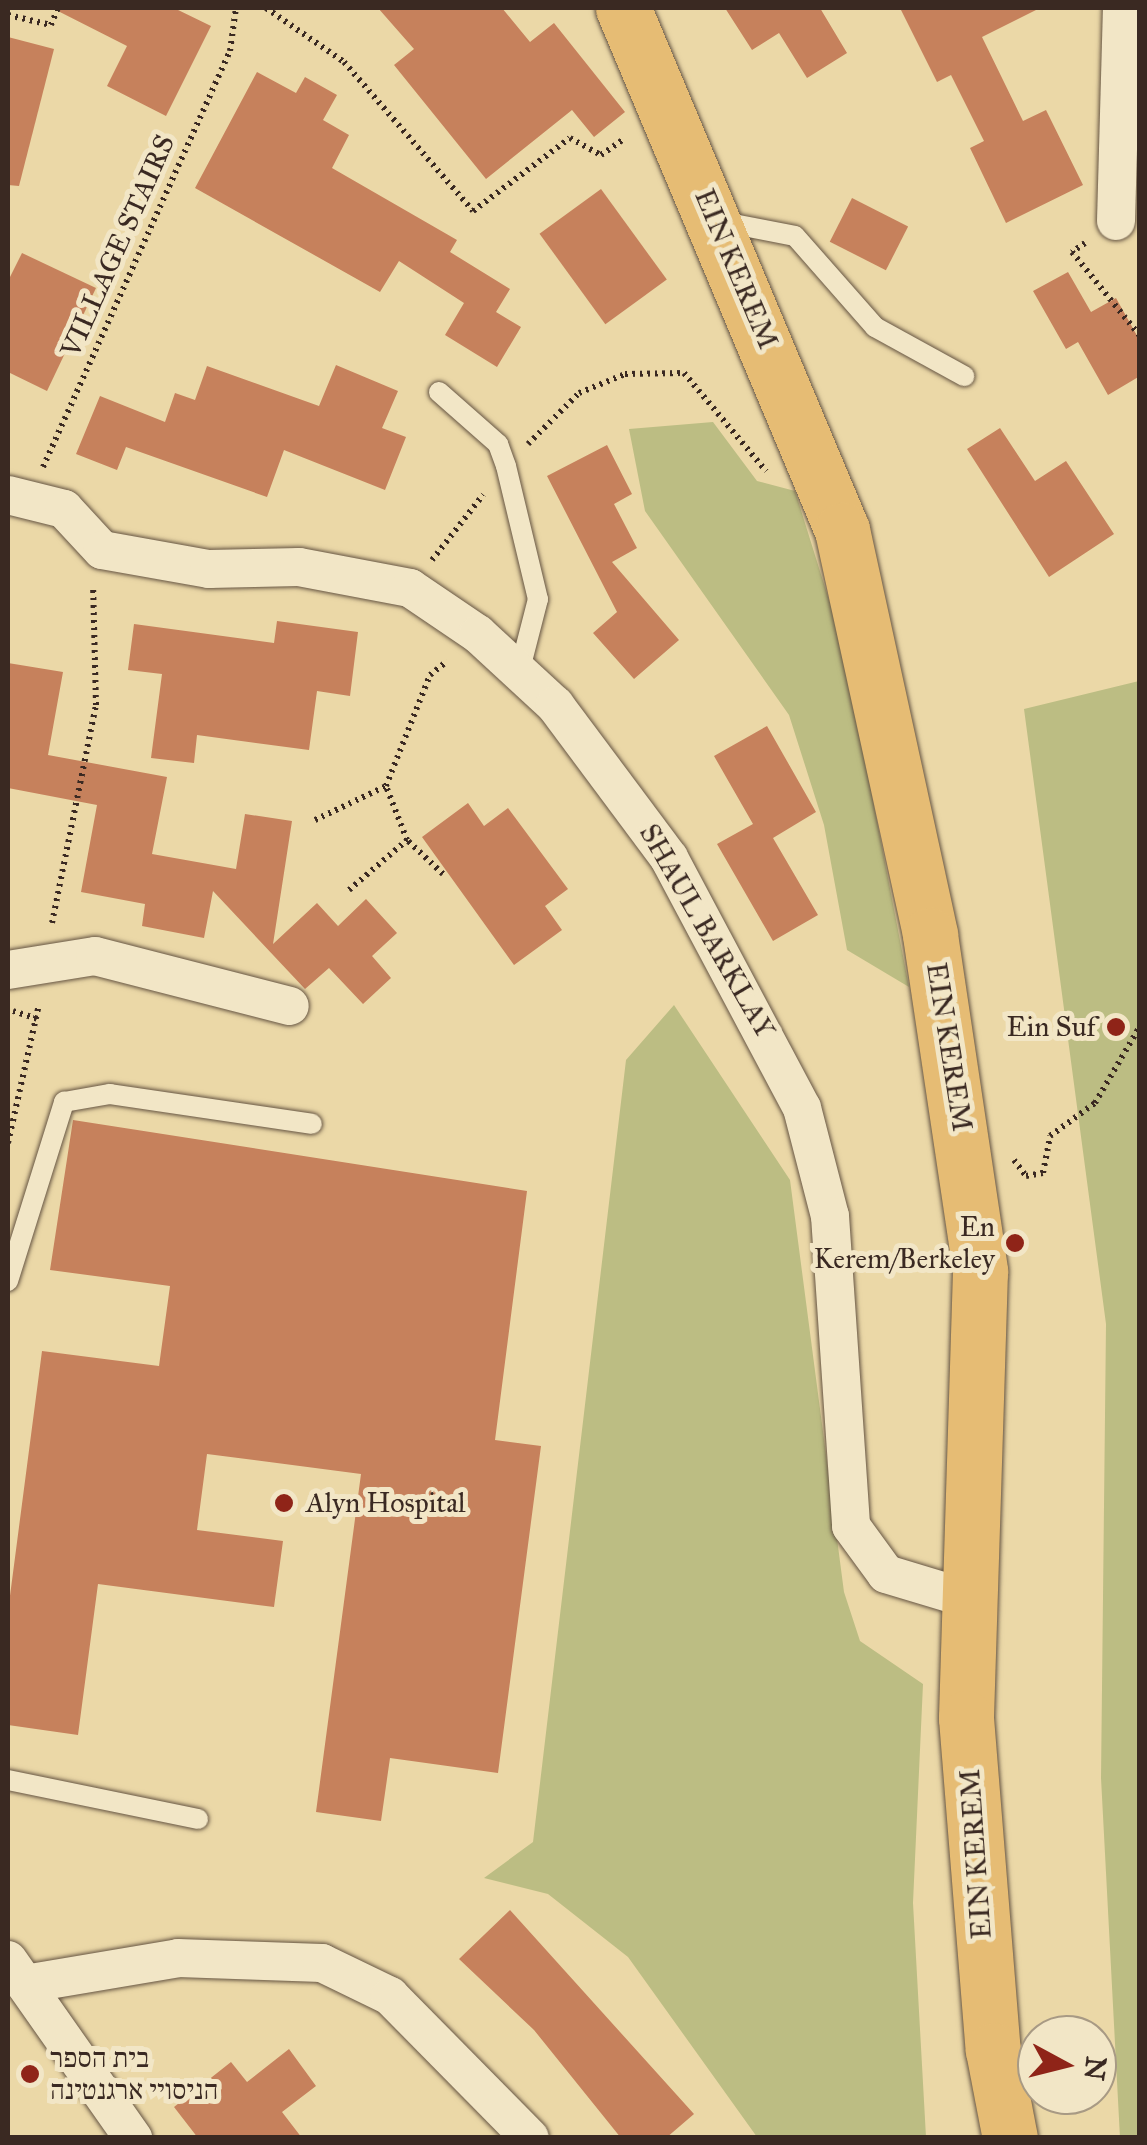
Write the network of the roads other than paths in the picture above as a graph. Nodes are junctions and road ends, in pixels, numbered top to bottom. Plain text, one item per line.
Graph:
1 (623, 8) edge
2 (1122, 8) edge
3 (715, 220) junction
4 (1116, 221) road end
5 (964, 376) dead end
6 (439, 392) dead end
7 (18, 498) edge
8 (520, 670) junction
9 (8, 970) edge
10 (290, 1006) dead end
11 (312, 1124) dead end
12 (8, 1281) edge
13 (969, 1599) junction
14 (8, 1780) edge
15 (198, 1819) dead end
16 (16, 1972) edge
17 (134, 2138) edge
18 (530, 2138) edge
19 (1010, 2138) edge

1 - 3 main road, EIN KEREM
2 - 4 street
3 - 5 lane
3 - 13 main road, EIN KEREM
6 - 8 lane
7 - 8 street, SHAUL BARKLAY
8 - 13 street, SHAUL BARKLAY
9 - 10 street
11 - 12 lane
13 - 19 main road, EIN KEREM
14 - 15 lane
16 - 17 street
16 - 18 street

